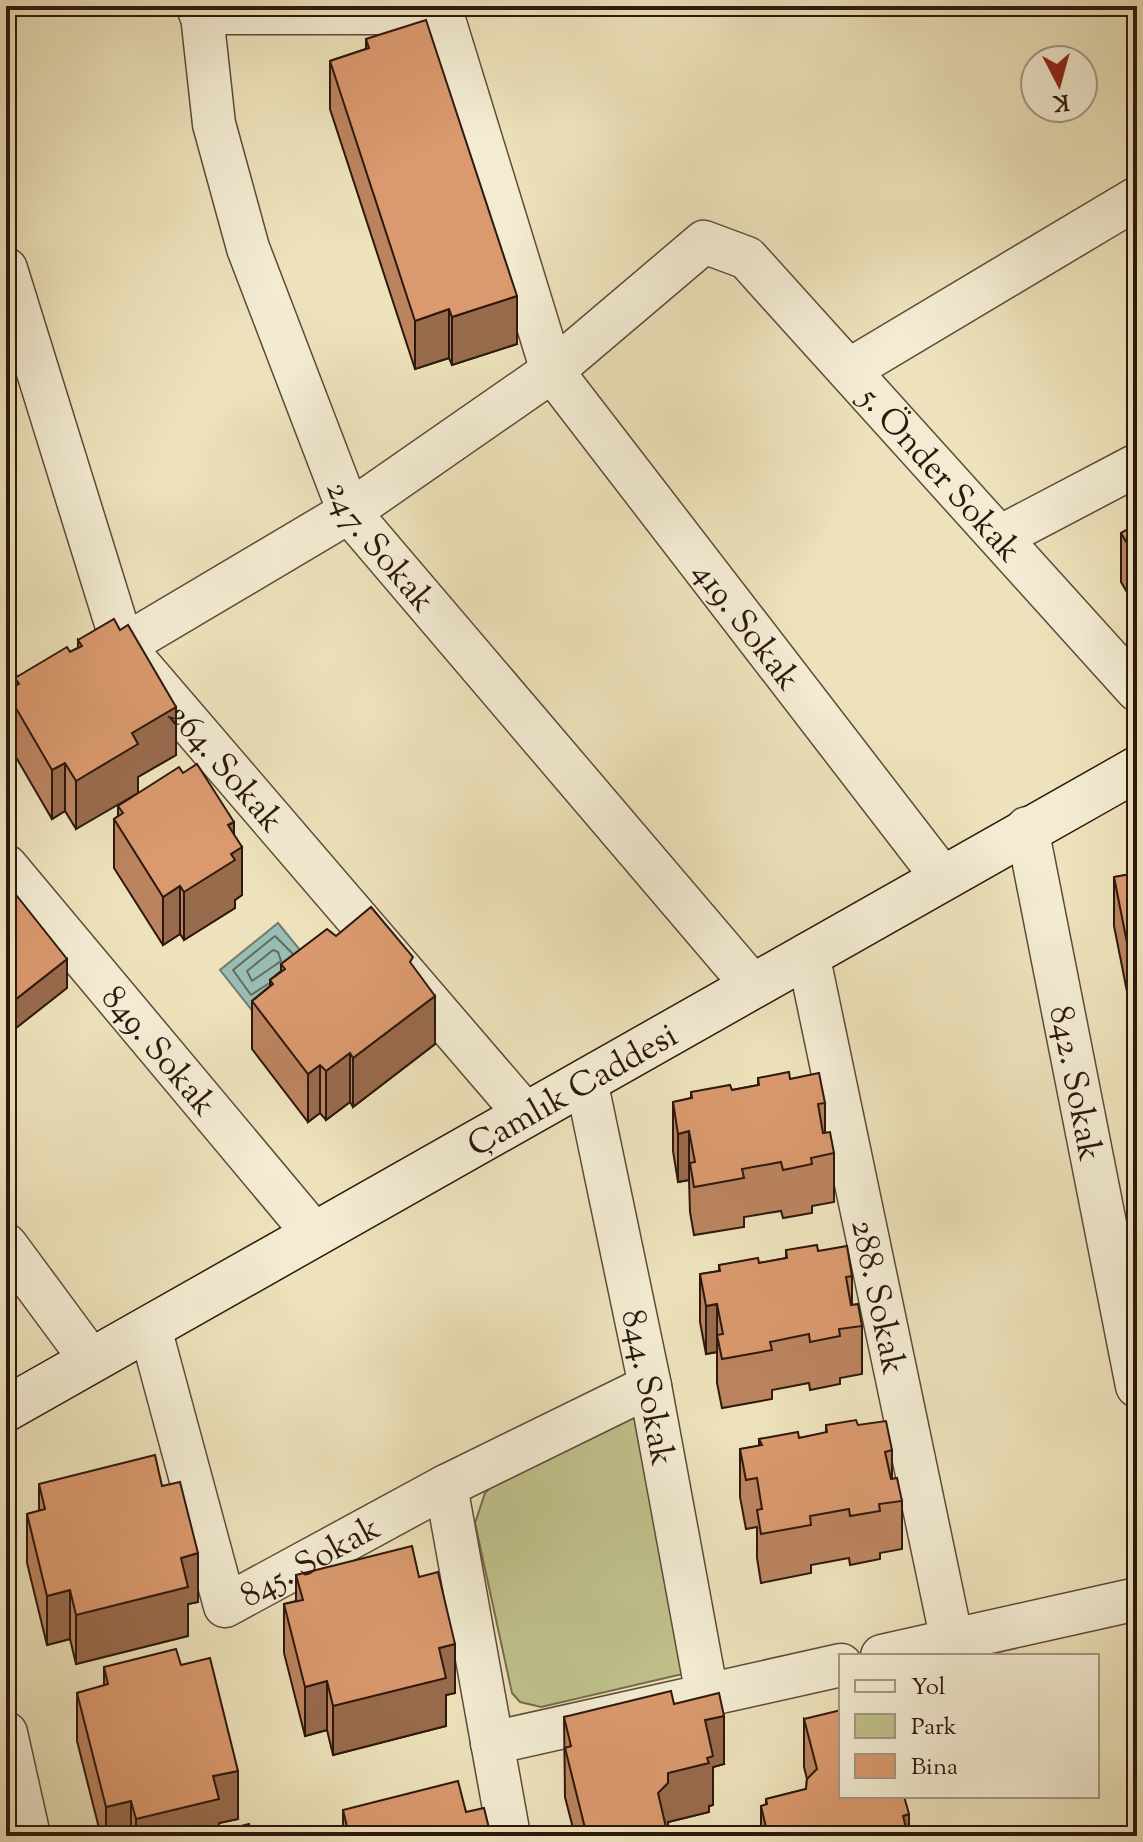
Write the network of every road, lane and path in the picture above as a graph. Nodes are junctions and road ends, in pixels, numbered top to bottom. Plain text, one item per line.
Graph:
1 (442, 9) edge
2 (201, 10) edge
3 (1137, 198) edge
4 (6, 269) edge
5 (849, 370) junction
6 (552, 371) junction
7 (1137, 465) edge
8 (349, 512) junction
9 (1000, 537) junction
10 (123, 646) junction
11 (1137, 690) edge
12 (6, 728) edge
13 (1137, 769) edge
14 (1027, 828) junction
15 (6, 866) edge
16 (942, 877) junction
17 (808, 954) junction
18 (753, 986) junction
19 (586, 1080) junction
20 (526, 1115) junction
21 (315, 1235) junction
22 (6, 1245) edge
23 (150, 1328) junction
24 (91, 1360) junction
25 (650, 1386) junction
26 (1137, 1386) edge
27 (6, 1409) edge
28 (446, 1486) junction
29 (1137, 1599) edge
30 (952, 1641) junction
31 (891, 1654) edge
32 (839, 1665) edge
33 (707, 1695) junction
34 (6, 1733) edge
35 (492, 1743) junction
36 (29, 1836) edge
37 (509, 1836) edge

1 - 2 street
1 - 6 street
2 - 8 street, 247. Sokak
3 - 5 street
4 - 10 street, 264. Sokak
5 - 6 street, 5. Önder Sokak
5 - 9 street, 5. Önder Sokak
6 - 8 street
6 - 16 street, 419. Sokak
7 - 9 street
8 - 10 street
8 - 18 street, 247. Sokak
9 - 11 street, 5. Önder Sokak
10 - 12 street
10 - 20 street, 264. Sokak
13 - 14 main road, Çamlık Caddesi
14 - 16 main road, Çamlık Caddesi
14 - 26 street, 842. Sokak
15 - 21 street, 849. Sokak
16 - 17 main road, Çamlık Caddesi
17 - 18 main road, Çamlık Caddesi
17 - 30 street, 288. Sokak
18 - 19 main road, Çamlık Caddesi
19 - 20 main road, Çamlık Caddesi
19 - 25 street, 844. Sokak
20 - 21 main road, Çamlık Caddesi
21 - 23 main road, Çamlık Caddesi
22 - 24 street
23 - 24 main road, Çamlık Caddesi
23 - 28 street, 845. Sokak
24 - 27 main road, Çamlık Caddesi
25 - 28 street, 845. Sokak
25 - 33 street, 844. Sokak
28 - 35 street
29 - 30 street
30 - 31 street
32 - 33 street
33 - 35 street
34 - 36 street
35 - 37 street

